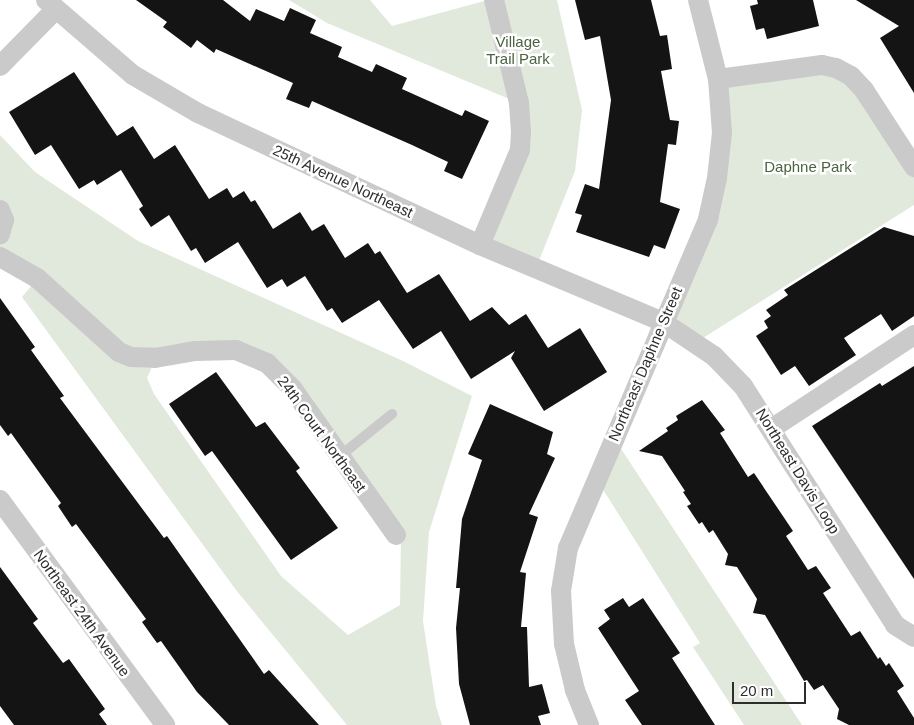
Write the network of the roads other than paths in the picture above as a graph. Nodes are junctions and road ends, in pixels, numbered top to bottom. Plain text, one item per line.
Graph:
1 (494, 0) edge
2 (698, 0) edge
3 (50, 5) edge
4 (0, 66) edge
5 (718, 79) junction
6 (914, 167) edge
7 (0, 210) edge
8 (0, 234) edge
9 (480, 245) junction
10 (0, 257) edge
11 (663, 322) junction
12 (914, 335) edge
13 (392, 414) dead end
14 (771, 429) junction
15 (340, 456) junction
16 (0, 500) edge
17 (396, 535) dead end
18 (914, 637) edge
19 (165, 725) edge
20 (589, 725) edge

1 - 9 street
2 - 5 street, Northeast Daphne Street
3 - 4 street
3 - 9 street, 25th Avenue Northeast
5 - 6 street
5 - 11 street, Northeast Daphne Street
7 - 8 street
9 - 11 street, 25th Avenue Northeast
10 - 15 street, 24th Court Northeast
11 - 14 street, Northeast Davis Loop
11 - 20 street, Northeast Daphne Street
12 - 14 street
13 - 15 lane
14 - 18 street, Northeast Davis Loop
15 - 17 street, 24th Court Northeast
16 - 19 street, Northeast 24th Avenue

